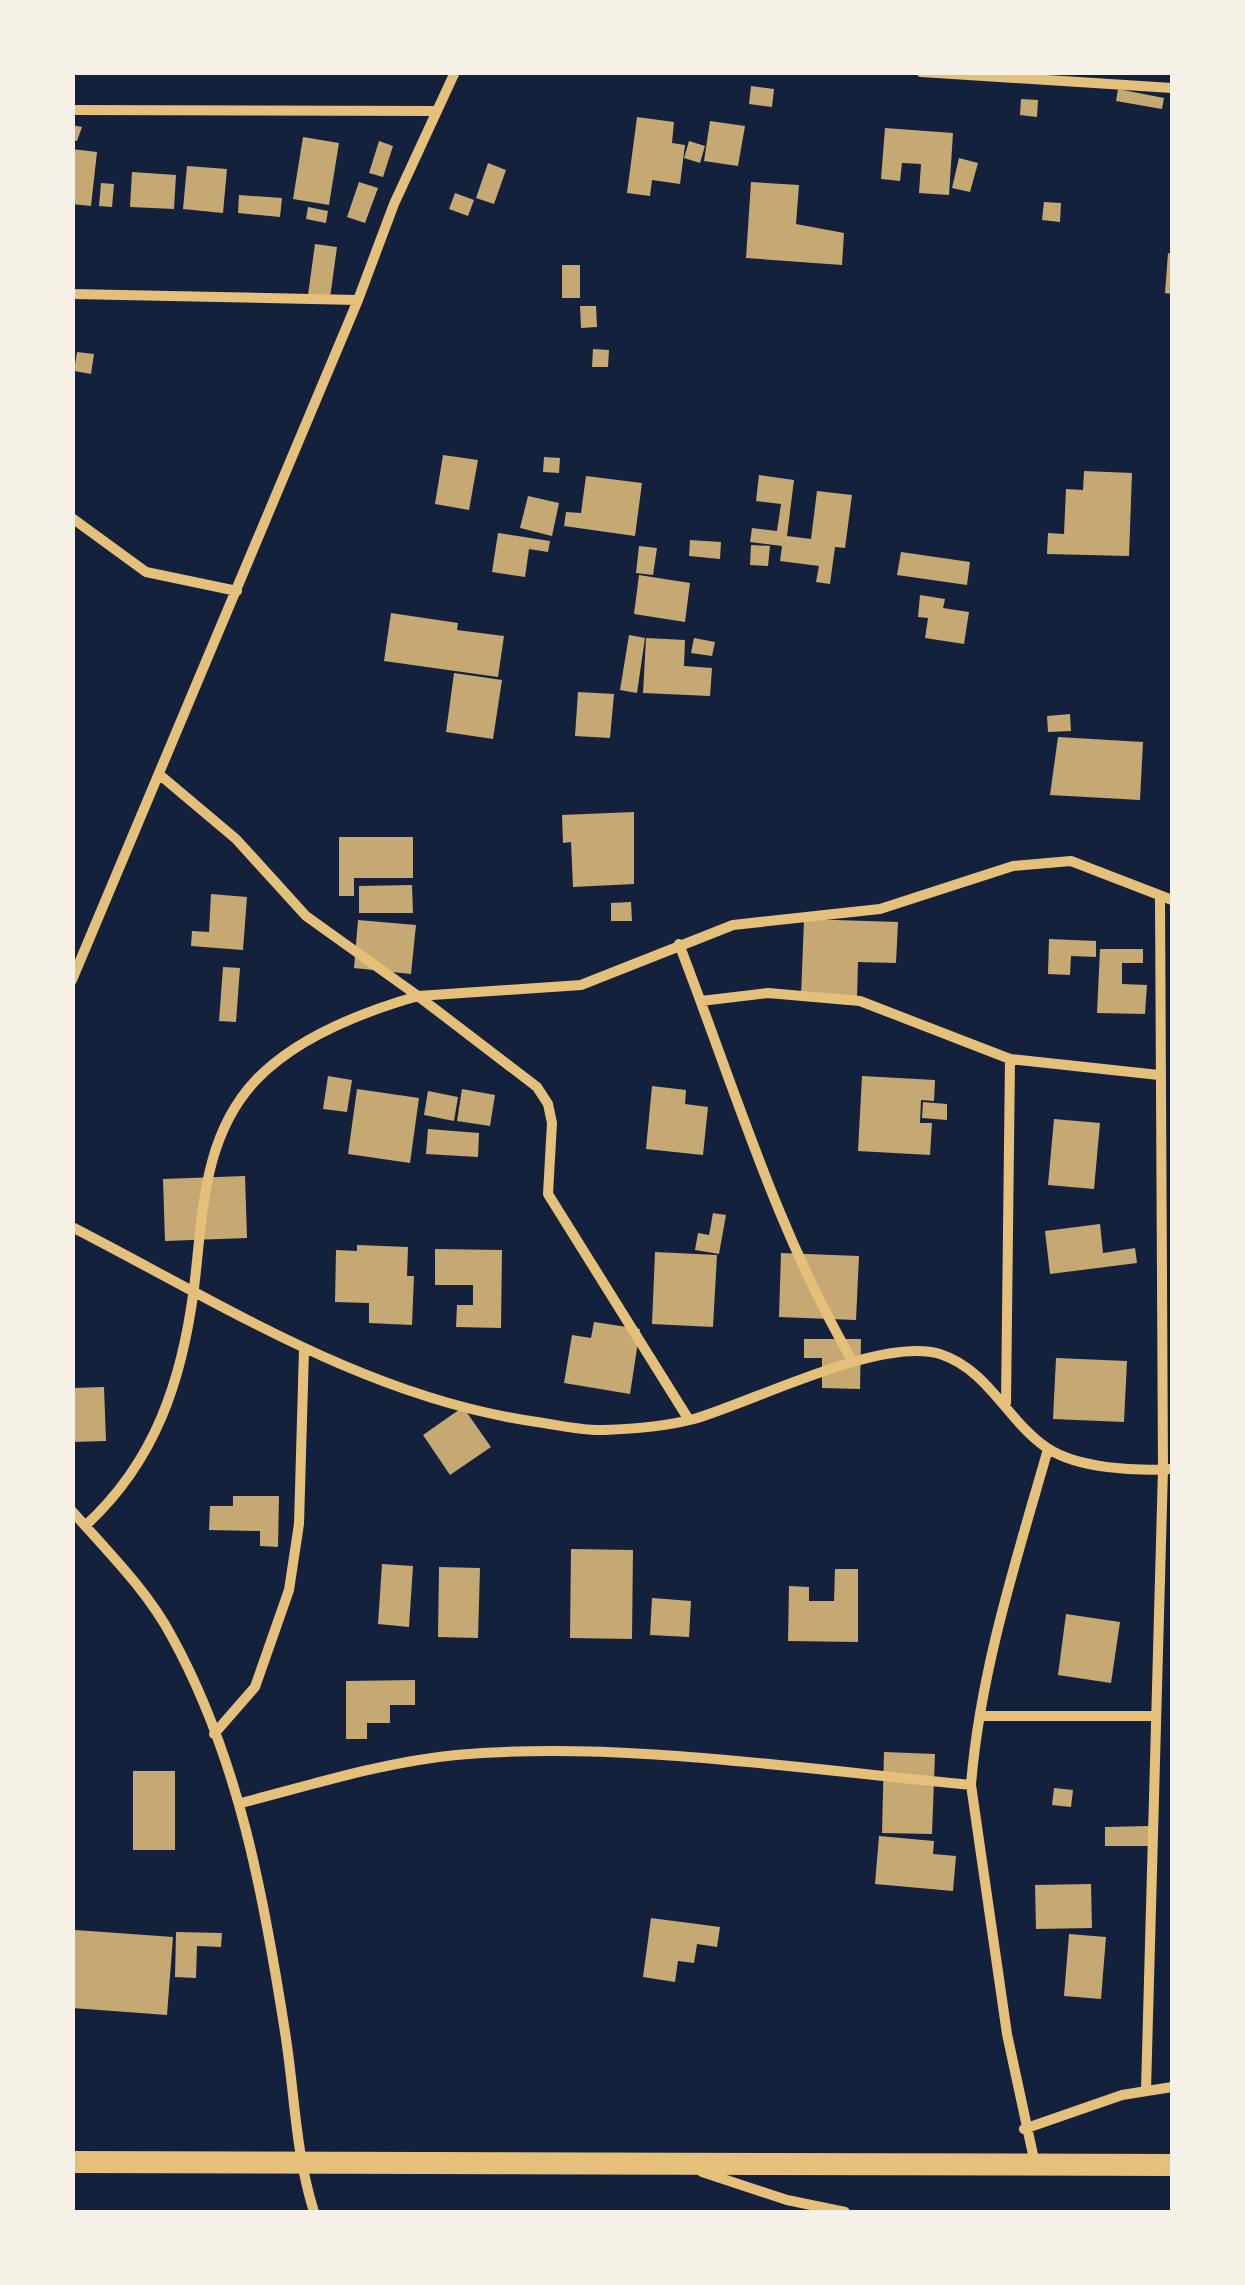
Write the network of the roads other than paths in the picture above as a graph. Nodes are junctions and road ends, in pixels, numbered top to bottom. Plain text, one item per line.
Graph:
1 (455, 72) edge
2 (922, 72) edge
3 (1172, 88) edge
4 (72, 110) edge
5 (434, 111) junction
6 (72, 294) edge
7 (358, 300) junction
8 (72, 518) edge
9 (237, 591) junction
10 (160, 775) junction
11 (1166, 900) edge
12 (678, 944) junction
13 (72, 980) edge
14 (418, 996) junction
15 (701, 1001) junction
16 (1010, 1059) junction
17 (1159, 1075) junction
18 (72, 1227) edge
19 (1159, 1250) junction
20 (1172, 1250) edge
21 (193, 1292) junction
22 (304, 1350) junction
23 (852, 1362) junction
24 (1006, 1403) junction
25 (689, 1420) junction
26 (1048, 1449) junction
27 (1168, 1469) edge
28 (72, 1511) edge
29 (85, 1526) junction
30 (982, 1716) junction
31 (1155, 1716) junction
32 (214, 1734) junction
33 (971, 1785) junction
34 (241, 1804) junction
35 (1172, 2087) edge
36 (1146, 2090) junction
37 (1024, 2129) junction
38 (298, 2161) junction
39 (72, 2162) edge
40 (674, 2162) junction
41 (1035, 2165) junction
42 (1172, 2165) edge
43 (314, 2212) edge
44 (846, 2212) edge

1 - 5 street
2 - 3 street
4 - 5 street
5 - 7 street
6 - 7 street
7 - 9 street
8 - 9 street
9 - 10 street
10 - 13 street
10 - 14 street
11 - 12 street
11 - 17 street
12 - 14 street
12 - 15 street
14 - 21 street
14 - 25 street
15 - 16 street
15 - 23 street
16 - 17 street
16 - 24 street
17 - 19 street
18 - 21 street
19 - 20 street
19 - 27 street
21 - 22 street
21 - 29 street
22 - 25 street
22 - 32 street
23 - 24 street
23 - 25 street
24 - 26 street
26 - 27 street
26 - 30 street
27 - 31 street
28 - 29 street
29 - 32 street
30 - 31 street
30 - 33 street
31 - 36 street
32 - 34 street
33 - 34 street
33 - 37 street
34 - 38 street
35 - 36 street
36 - 37 street
37 - 41 street
38 - 39 highway
38 - 40 highway
38 - 43 street
40 - 41 highway
40 - 44 street
41 - 42 highway

